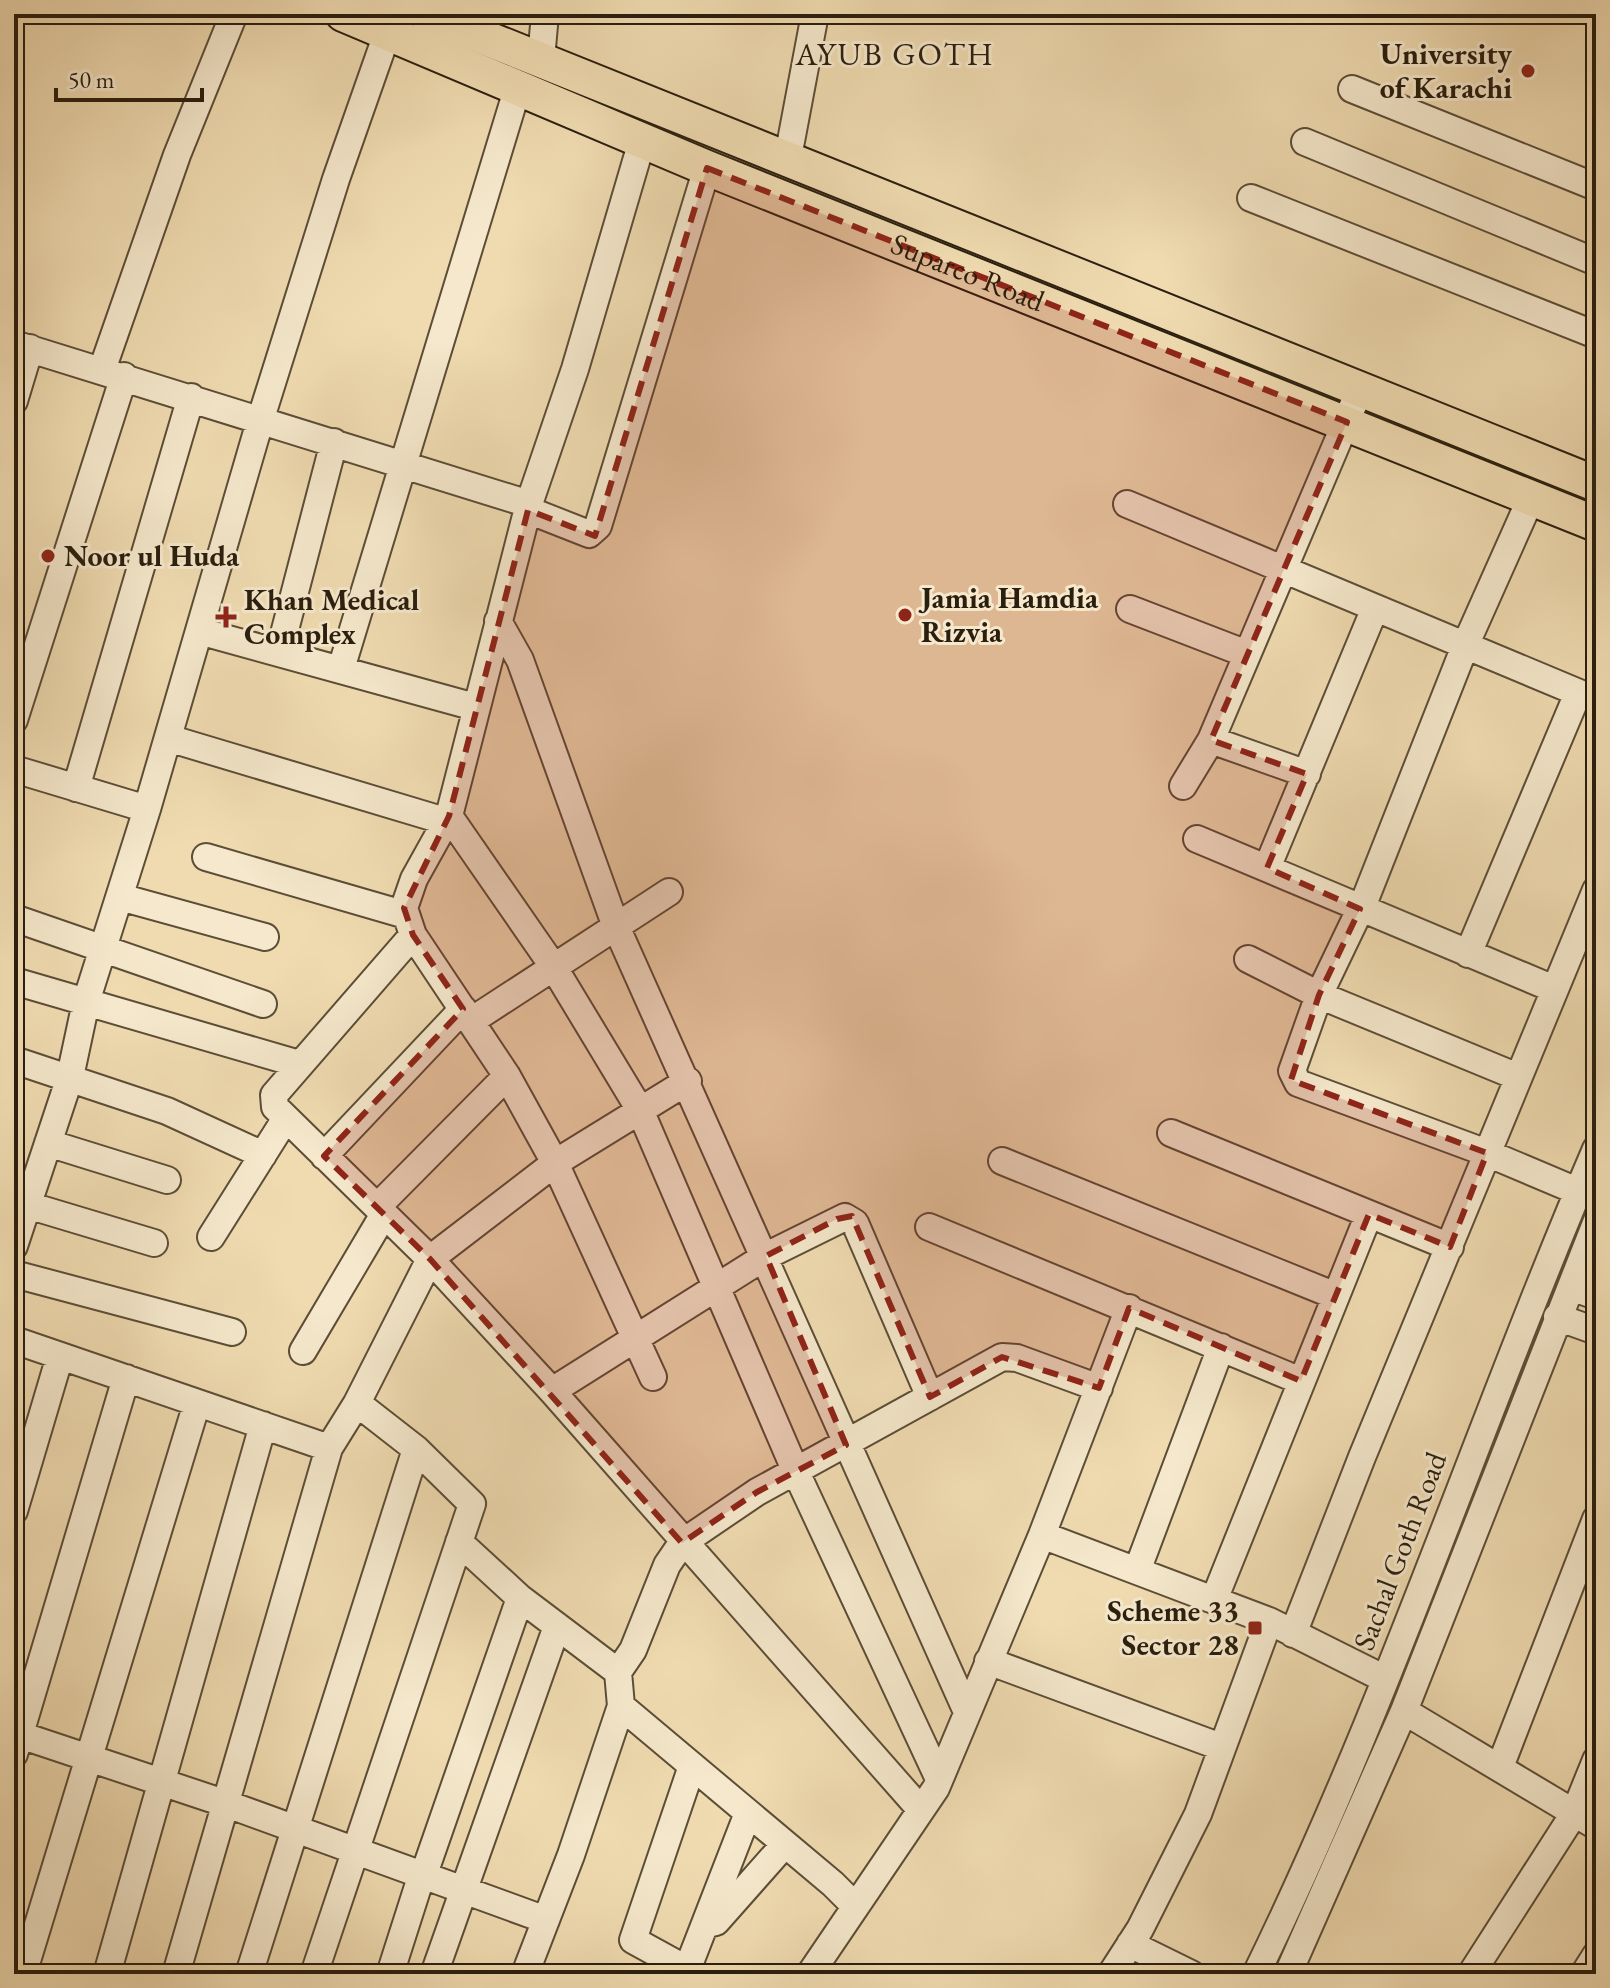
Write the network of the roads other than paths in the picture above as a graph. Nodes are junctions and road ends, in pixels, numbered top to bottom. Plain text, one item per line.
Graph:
1 (234, 14) edge
2 (426, 14) edge
3 (545, 14) edge
4 (815, 14) edge
5 (346, 15) edge
6 (388, 31) junction
7 (541, 59) junction
8 (1352, 89) dead end
9 (517, 90) junction
10 (735, 137) junction
11 (642, 141) junction
12 (1305, 142) dead end
13 (788, 157) junction
14 (714, 171) junction
15 (1596, 187) edge
16 (1251, 198) dead end
17 (1596, 262) edge
18 (1596, 335) edge
19 (22, 346) edge
20 (113, 373) junction
21 (1360, 389) junction
22 (191, 397) junction
23 (14, 401) edge
24 (261, 418) junction
25 (1347, 422) junction
26 (334, 442) junction
27 (403, 464) junction
28 (1596, 484) edge
29 (1531, 498) junction
30 (1127, 504) dead end
31 (529, 507) junction
32 (1596, 524) edge
33 (1282, 569) junction
34 (1375, 608) junction
35 (1130, 609) dead end
36 (498, 621) junction
37 (199, 631) junction
38 (1465, 646) junction
39 (279, 653) junction
40 (1247, 654) junction
41 (341, 669) junction
42 (1587, 696) edge
43 (475, 707) junction
44 (14, 720) edge
45 (168, 738) junction
46 (1211, 740) junction
47 (14, 769) edge
48 (1307, 774) junction
49 (1183, 786) dead end
50 (76, 788) junction
51 (147, 809) junction
52 (447, 818) junction
53 (1197, 839) dead end
54 (206, 857) dead end
55 (1267, 868) junction
56 (1596, 890) edge
57 (669, 892) dead end
58 (120, 897) junction
59 (1360, 909) junction
60 (14, 918) edge
61 (615, 924) junction
62 (410, 925) junction
63 (265, 937) dead end
64 (104, 946) junction
65 (1468, 954) junction
66 (1248, 959) dead end
67 (553, 966) junction
68 (14, 981) edge
69 (1554, 989) junction
70 (1319, 995) junction
71 (86, 1002) junction
72 (263, 1004) dead end
73 (467, 1015) junction
74 (14, 1060) edge
75 (299, 1064) junction
76 (507, 1076) junction
77 (70, 1077) junction
78 (1518, 1077) junction
79 (688, 1081) junction
80 (640, 1110) junction
81 (286, 1118) junction
82 (1171, 1133) dead end
83 (48, 1143) junction
84 (1596, 1149) edge
85 (1487, 1153) junction
86 (263, 1155) junction
87 (324, 1156) junction
88 (1002, 1161) dead end
89 (555, 1163) junction
90 (167, 1180) dead end
91 (1587, 1196) edge
92 (20, 1203) edge
93 (380, 1210) junction
94 (1369, 1214) junction
95 (1596, 1223) edge
96 (929, 1227) dead end
97 (211, 1237) dead end
98 (154, 1243) dead end
99 (14, 1246) edge
100 (1450, 1247) junction
101 (766, 1256) junction
102 (430, 1259) junction
103 (14, 1274) edge
104 (716, 1286) junction
105 (1571, 1287) junction
106 (1336, 1296) junction
107 (1596, 1296) edge
108 (1129, 1308) junction
109 (1557, 1317) junction
110 (1596, 1331) edge
111 (232, 1332) dead end
112 (636, 1337) junction
113 (14, 1340) edge
114 (1221, 1347) junction
115 (303, 1351) dead end
116 (60, 1356) junction
117 (653, 1377) dead end
118 (126, 1378) junction
119 (1301, 1381) junction
120 (1099, 1388) junction
121 (552, 1391) junction
122 (930, 1397) junction
123 (197, 1403) junction
124 (357, 1403) junction
125 (263, 1425) junction
126 (846, 1445) junction
127 (329, 1448) junction
128 (416, 1449) junction
129 (796, 1472) junction
130 (14, 1511) edge
131 (1596, 1519) edge
132 (1042, 1535) junction
133 (459, 1542) junction
134 (682, 1543) junction
135 (1137, 1571) junction
136 (520, 1598) junction
137 (1214, 1600) junction
138 (1269, 1621) junction
139 (557, 1626) junction
140 (1293, 1634) junction
141 (988, 1661) junction
142 (618, 1672) junction
143 (1385, 1679) junction
144 (621, 1706) junction
145 (1404, 1711) junction
146 (967, 1712) junction
147 (16, 1740) edge
148 (1221, 1747) junction
149 (88, 1755) junction
150 (1596, 1760) edge
151 (692, 1766) junction
152 (1500, 1767) junction
153 (939, 1779) junction
154 (162, 1781) junction
155 (227, 1804) junction
156 (921, 1810) junction
157 (748, 1813) junction
158 (1586, 1819) edge
159 (296, 1829) junction
160 (785, 1844) junction
161 (354, 1849) junction
162 (423, 1874) junction
163 (464, 1889) junction
164 (855, 1906) junction
165 (546, 1920) junction
166 (705, 1924) junction
167 (1130, 1944) junction
168 (1596, 1955) edge
169 (530, 1972) edge
170 (691, 1972) edge
171 (23, 1974) edge
172 (107, 1974) edge
173 (176, 1974) edge
174 (249, 1974) edge
175 (314, 1974) edge
176 (390, 1974) edge
177 (434, 1974) edge
178 (810, 1974) edge
179 (1111, 1974) edge
180 (1191, 1974) edge
181 (1256, 1974) edge
182 (1288, 1974) edge
183 (1471, 1974) edge
184 (1584, 1974) edge

1 - 20 street
2 - 7 main road, Suparco Road
3 - 7 street
4 - 13 street
5 - 6 main road, Suparco Road
6 - 9 main road, Suparco Road
6 - 24 street
7 - 10 main road, Suparco Road
8 - 15 street
9 - 11 main road, Suparco Road
9 - 27 street
10 - 13 main road, Suparco Road
10 - 14 main road
11 - 14 main road, Suparco Road
11 - 31 street
12 - 17 street
13 - 21 main road, Suparco Road
14 - 25 main road, Suparco Road
14 - 31 street
16 - 18 street
19 - 20 street
19 - 23 street
20 - 22 street
20 - 44 street
21 - 25 street
21 - 28 main road, Suparco Road
22 - 24 street
22 - 50 street
24 - 26 street
24 - 37 street
25 - 29 main road, Suparco Road
25 - 33 street
26 - 27 street
26 - 39 street
27 - 31 street
27 - 41 street
29 - 32 main road, Suparco Road
29 - 38 street
30 - 33 street
31 - 36 street
33 - 34 street
33 - 40 street
34 - 38 street
34 - 48 street
35 - 40 street
36 - 43 street
36 - 61 street
37 - 39 street
37 - 45 street
38 - 42 street
38 - 59 street
39 - 41 street
40 - 46 street
41 - 43 street
42 - 65 street
43 - 52 street
45 - 51 street
45 - 52 street
46 - 48 street
46 - 49 street
47 - 50 street
48 - 55 street
50 - 51 street
51 - 58 street
52 - 62 street
52 - 67 street
53 - 55 street
54 - 62 street
55 - 59 street
56 - 69 street
57 - 61 street
58 - 63 street
58 - 64 street
59 - 65 street
59 - 70 street
60 - 64 street
61 - 67 street
61 - 79 street
62 - 73 street
62 - 75 street
64 - 71 street
64 - 72 street
65 - 69 street
66 - 70 street
67 - 73 street
67 - 80 street
68 - 71 street
69 - 78 street
70 - 78 street
70 - 85 street
71 - 75 street
71 - 77 street
73 - 76 street
73 - 87 street
74 - 77 street
75 - 81 street
76 - 89 street
76 - 93 street
77 - 83 street
77 - 86 street
78 - 85 street
79 - 80 street
79 - 101 street
80 - 89 street
80 - 104 street
81 - 86 street
81 - 87 street
82 - 94 street
83 - 90 street
83 - 92 street
84 - 91 street, Sachal Goth Road
85 - 91 street
85 - 100 street
86 - 97 street
87 - 93 street
88 - 106 street
89 - 102 street
89 - 112 street
91 - 143 street, Sachal Goth Road
92 - 98 street
92 - 99 street
93 - 102 street
93 - 115 street
94 - 100 street
94 - 106 street
95 - 105 street, Sachal Goth Road
96 - 108 street
100 - 140 street
101 - 104 street
101 - 122 street
101 - 126 street
102 - 121 street
102 - 124 street
103 - 111 street
104 - 112 street
104 - 129 street
105 - 107 street
105 - 109 street, Sachal Goth Road
106 - 119 street
108 - 114 street
108 - 120 street
109 - 110 street
109 - 145 street, Sachal Goth Road
112 - 117 street
112 - 121 street
113 - 116 street
114 - 119 street
114 - 135 street
116 - 118 street
116 - 130 street
118 - 123 street
118 - 147 street
119 - 137 street
120 - 122 street
120 - 132 street
121 - 134 street
122 - 126 street
123 - 125 street
123 - 149 street
124 - 127 street
124 - 128 street
125 - 127 street
125 - 154 street
126 - 129 street
126 - 146 street
127 - 155 street
128 - 133 street
128 - 159 street
129 - 134 street
129 - 153 street
131 - 152 street
132 - 135 street
132 - 141 street
133 - 136 street
133 - 161 street
134 - 142 street
134 - 156 street
135 - 137 street
136 - 139 street
136 - 162 street
137 - 138 street
138 - 140 street
138 - 148 street
139 - 142 street
139 - 163 street
140 - 143 street
141 - 146 street
141 - 148 street
142 - 144 street
143 - 181 street, Sachal Goth Road
144 - 151 street
144 - 165 street
145 - 152 street
145 - 182 street, Sachal Goth Road
146 - 153 street
147 - 149 street
148 - 167 street
149 - 154 street
149 - 171 street
150 - 158 street
151 - 157 street
151 - 170 street
152 - 158 street
153 - 156 street
154 - 155 street
154 - 172 street
155 - 159 street
155 - 173 street
156 - 164 street
157 - 160 street
157 - 166 street
158 - 183 street
159 - 161 street
159 - 174 street
160 - 164 street
160 - 166 street
161 - 162 street
161 - 175 street
162 - 163 street
162 - 176 street
163 - 165 street
163 - 177 street
164 - 178 street
165 - 169 street
166 - 170 street
167 - 179 street
167 - 180 street
168 - 184 street

